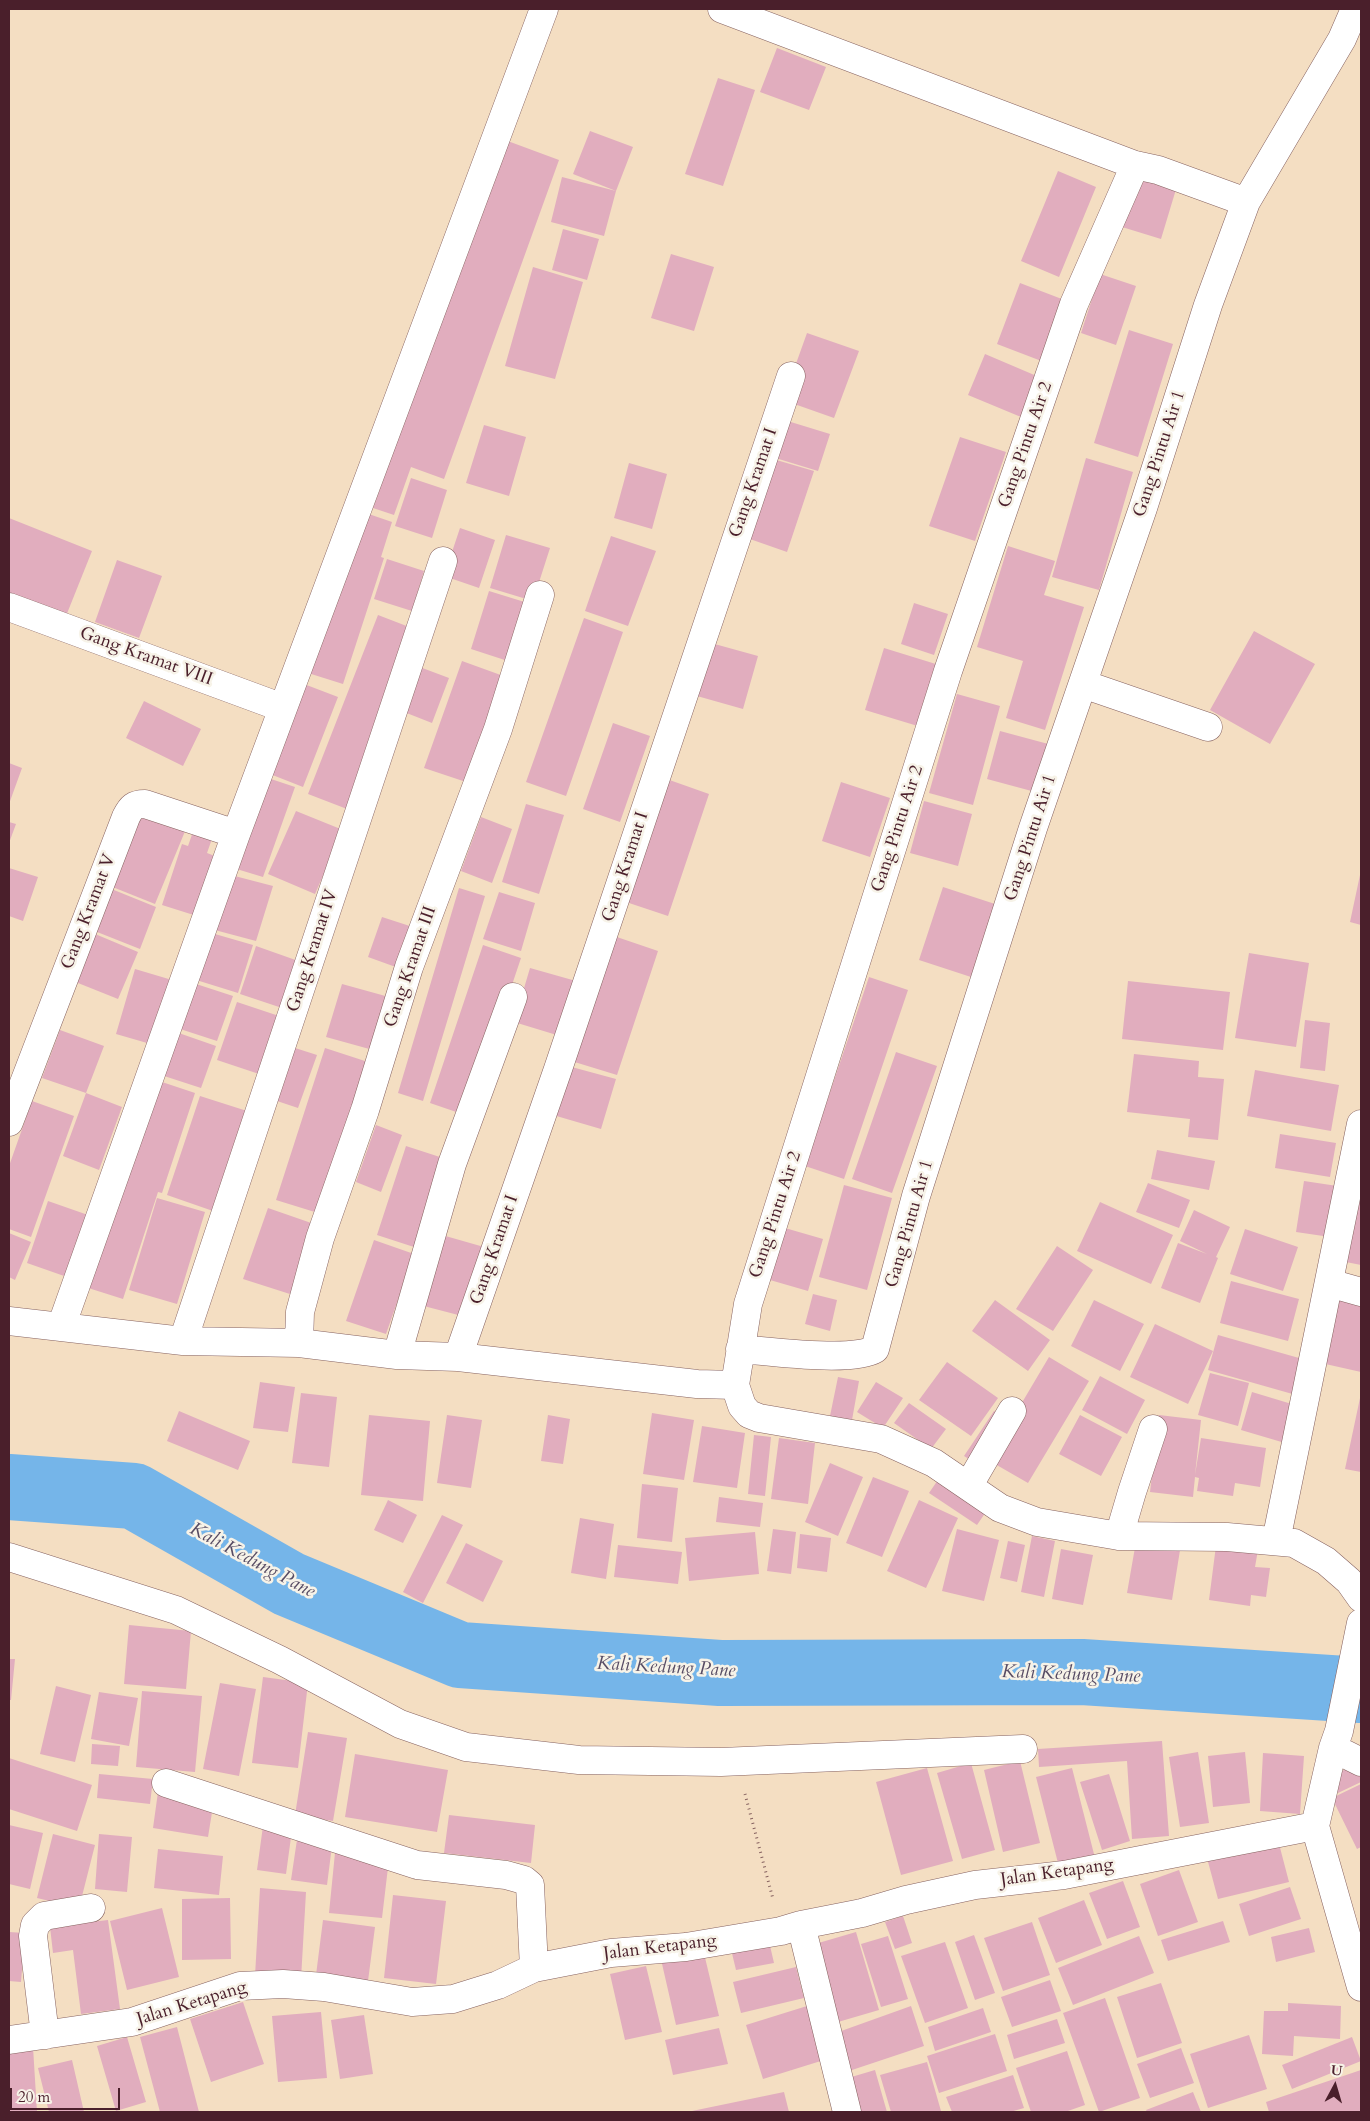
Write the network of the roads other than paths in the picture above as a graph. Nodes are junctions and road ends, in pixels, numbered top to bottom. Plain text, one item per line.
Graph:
1 (544, 9) edge
2 (722, 9) edge
3 (1355, 9) edge
4 (1135, 165) junction
5 (1246, 202) junction
6 (791, 376) dead end
7 (443, 561) dead end
8 (540, 595) dead end
9 (9, 607) edge
10 (1083, 684) junction
11 (283, 708) junction
12 (1208, 727) dead end
13 (236, 834) junction
14 (513, 996) dead end
15 (9, 1122) edge
16 (1361, 1124) edge
17 (1329, 1283) junction
18 (1361, 1292) edge
19 (9, 1320) edge
20 (61, 1327) junction
21 (183, 1341) junction
22 (299, 1343) junction
23 (397, 1355) junction
24 (458, 1357) junction
25 (738, 1378) junction
26 (1012, 1411) dead end
27 (1153, 1429) dead end
28 (968, 1485) junction
29 (1119, 1536) junction
30 (1276, 1541) junction
31 (9, 1557) edge
32 (1361, 1598) edge
33 (1361, 1623) edge
34 (1336, 1739) junction
35 (1023, 1749) dead end
36 (1361, 1762) edge
37 (166, 1783) dead end
38 (1314, 1826) junction
39 (91, 1908) dead end
40 (791, 1928) junction
41 (534, 1968) junction
42 (1361, 1987) edge
43 (45, 2035) junction
44 (9, 2040) edge
45 (846, 2112) edge

1 - 11 street
2 - 4 street
3 - 5 street, Gang Pintu Air 1
4 - 5 street
4 - 25 street, Gang Pintu Air 2
5 - 10 street, Gang Pintu Air 1
6 - 24 street, Gang Kramat I
7 - 21 street, Gang Kramat IV
8 - 22 street, Gang Kramat III
9 - 11 street, Gang Kramat VIII
10 - 12 street
10 - 25 street, Gang Pintu Air 1
11 - 13 street
13 - 15 street, Gang Kramat V
13 - 20 street
14 - 23 street
16 - 17 street
17 - 18 street
17 - 30 street
19 - 20 street
20 - 21 street
21 - 22 street
22 - 23 street
23 - 24 street
24 - 25 street
25 - 28 street
26 - 28 street
27 - 29 street
28 - 29 street
29 - 30 street
30 - 32 street
31 - 35 street
33 - 34 street
34 - 36 street
34 - 38 street
37 - 41 street
38 - 40 street, Jalan Ketapang
38 - 42 street
39 - 43 street
40 - 41 street, Jalan Ketapang
40 - 45 street
41 - 43 street, Jalan Ketapang
43 - 44 street, Jalan Ketapang

